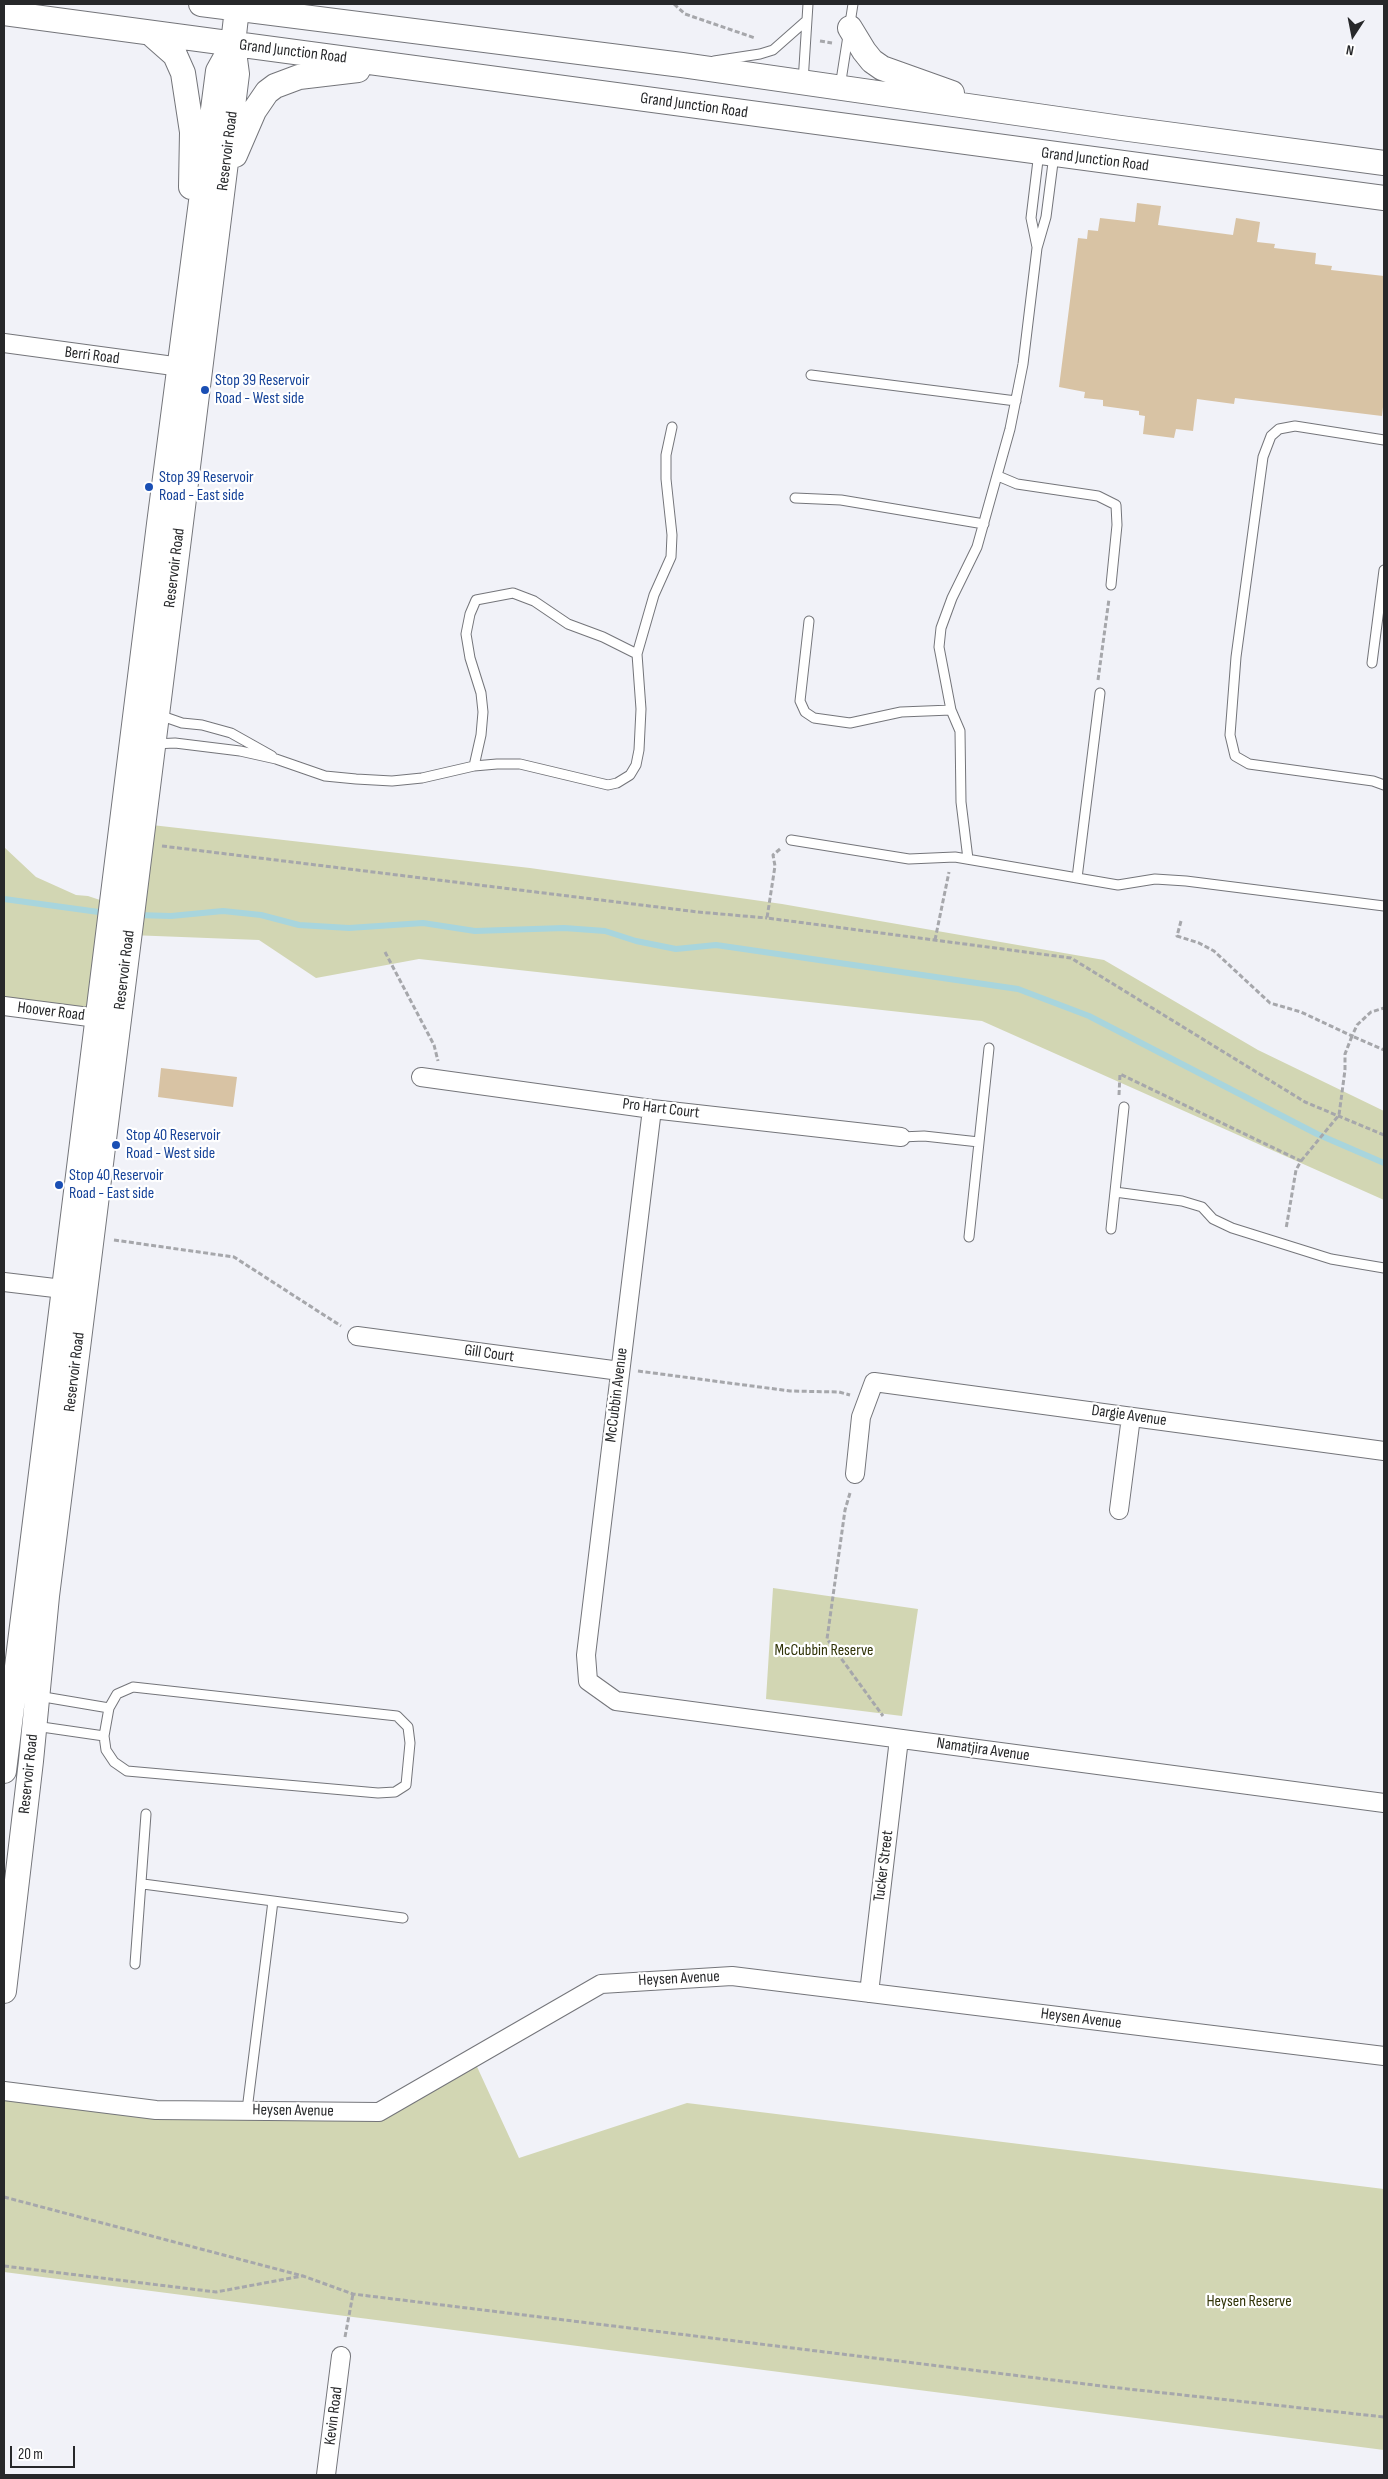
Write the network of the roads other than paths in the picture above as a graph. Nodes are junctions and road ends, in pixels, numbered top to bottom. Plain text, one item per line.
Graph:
1 (201, 4) edge
2 (808, 4) edge
3 (853, 4) edge
4 (237, 8) junction
5 (4, 13) edge
6 (807, 20) junction
7 (850, 28) junction
8 (150, 33) junction
9 (234, 44) junction
10 (682, 65) junction
11 (407, 67) junction
12 (803, 83) junction
13 (840, 87) junction
14 (998, 111) junction
15 (798, 120) junction
16 (834, 125) junction
17 (1046, 154) junction
18 (1384, 163) edge
19 (224, 184) junction
20 (1384, 198) edge
21 (1037, 248) junction
22 (190, 296) junction
23 (4, 343) edge
24 (190, 368) junction
25 (811, 375) dead end
26 (1016, 400) junction
27 (672, 427) dead end
28 (1384, 440) edge
29 (998, 476) junction
30 (795, 498) dead end
31 (984, 524) junction
32 (1384, 570) edge
33 (1111, 585) road end
34 (1383, 588) edge
35 (809, 621) dead end
36 (637, 654) junction
37 (1372, 663) dead end
38 (1100, 693) road end
39 (951, 710) junction
40 (156, 714) junction
41 (152, 744) junction
42 (276, 759) junction
43 (474, 766) junction
44 (1384, 785) edge
45 (791, 840) road end
46 (968, 858) junction
47 (126, 876) junction
48 (1077, 878) junction
49 (1384, 906) edge
50 (4, 1006) edge
51 (108, 1019) junction
52 (990, 1048) dead end
53 (421, 1077) dead end
54 (1124, 1107) road end
55 (652, 1108) junction
56 (901, 1137) joint
57 (979, 1142) junction
58 (1115, 1192) junction
59 (1111, 1229) dead end
60 (968, 1237) dead end
61 (1384, 1268) edge
62 (4, 1282) edge
63 (74, 1291) junction
64 (357, 1336) road end
65 (620, 1371) junction
66 (1131, 1416) junction
67 (1384, 1451) edge
68 (855, 1474) road end
69 (1119, 1510) dead end
70 (588, 1681) joint
71 (38, 1696) junction
72 (109, 1708) junction
73 (35, 1726) junction
74 (104, 1736) junction
75 (899, 1739) junction
76 (4, 1771) edge
77 (1384, 1804) edge
78 (146, 1814) dead end
79 (143, 1884) junction
80 (273, 1901) junction
81 (9, 1902) edge
82 (403, 1918) dead end
83 (135, 1964) dead end
84 (4, 1991) edge
85 (869, 1993) junction
86 (1384, 2056) edge
87 (4, 2091) edge
88 (248, 2110) junction
89 (341, 2356) road end
90 (326, 2475) edge

1 - 4 main road
2 - 6 lane
3 - 7 lane
4 - 9 main road
4 - 10 main road
5 - 8 main road, Grand Junction Road
6 - 10 lane
6 - 12 lane
7 - 13 lane
7 - 14 main road
8 - 9 main road, Grand Junction Road
8 - 22 main road
9 - 11 main road, Grand Junction Road
9 - 19 main road, Reservoir Road
9 - 22 main road, Reservoir Road
10 - 12 main road
11 - 15 main road, Grand Junction Road
11 - 19 main road
12 - 13 main road
12 - 15 main road
13 - 14 main road
13 - 16 main road
14 - 18 main road
15 - 16 main road, Grand Junction Road
16 - 17 main road, Grand Junction Road
17 - 20 main road, Grand Junction Road
17 - 21 lane
17 - 21 lane
19 - 24 main road, Reservoir Road
21 - 26 lane
22 - 24 main road, Reservoir Road
23 - 24 street, Berri Road
24 - 40 main road, Reservoir Road
24 - 47 main road, Reservoir Road
25 - 26 lane
26 - 29 lane
27 - 36 lane
28 - 44 lane
29 - 31 lane
29 - 33 lane
30 - 31 lane
31 - 39 lane
32 - 34 lane
34 - 37 lane
35 - 39 lane
36 - 43 lane
36 - 43 lane
38 - 48 lane
39 - 46 lane
40 - 41 main road, Reservoir Road
40 - 42 lane
41 - 42 lane
41 - 47 main road, Reservoir Road
42 - 43 lane
45 - 46 lane
46 - 48 lane
47 - 51 main road, Reservoir Road
48 - 49 lane
50 - 51 street, Hoover Road
51 - 63 main road, Reservoir Road
51 - 63 main road, Reservoir Road
52 - 57 lane
53 - 55 street, Pro Hart Court
54 - 58 lane
55 - 56 street, Pro Hart Court
55 - 65 street, McCubbin Avenue
56 - 57 lane
57 - 60 lane
58 - 59 lane
58 - 61 lane
62 - 63 street
63 - 71 main road, Reservoir Road
63 - 76 main road, Reservoir Road
64 - 65 street, Gill Court
65 - 70 street, McCubbin Avenue
66 - 67 street, Dargie Avenue
66 - 68 street, Dargie Avenue
66 - 69 street
70 - 75 street, Namatjira Avenue
71 - 72 lane
71 - 73 main road, Reservoir Road
72 - 74 lane
72 - 74 lane
73 - 74 lane
73 - 81 main road, Reservoir Road
75 - 77 street, Namatjira Avenue
75 - 85 street, Tucker Street
78 - 79 lane
79 - 80 lane
79 - 83 lane
80 - 82 lane
80 - 88 lane
81 - 84 main road, Reservoir Road
85 - 86 street, Heysen Avenue
85 - 88 street, Heysen Avenue
87 - 88 street, Heysen Avenue
89 - 90 street, Kevin Road

